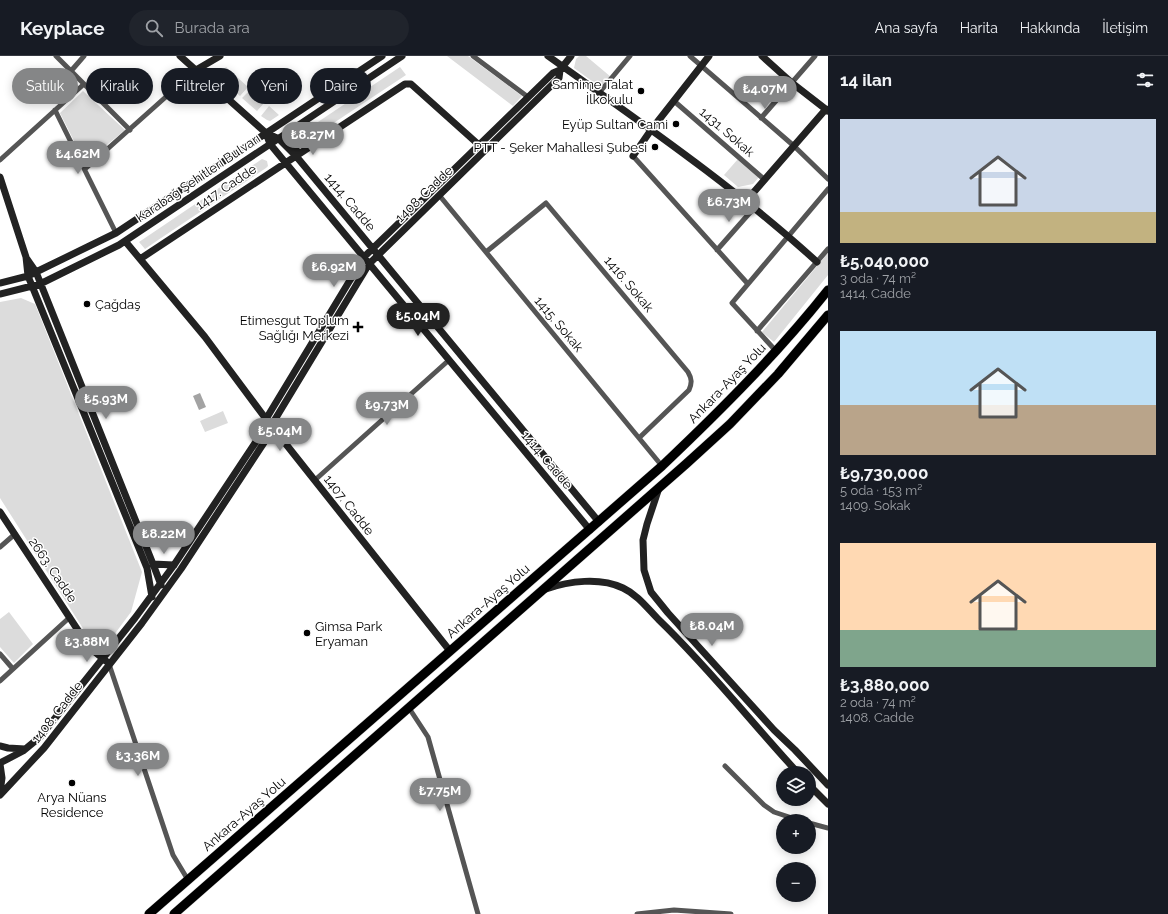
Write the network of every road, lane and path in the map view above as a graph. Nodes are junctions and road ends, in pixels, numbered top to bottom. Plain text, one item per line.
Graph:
1 (56, 56) edge
2 (84, 56) edge
3 (180, 56) edge
4 (220, 56) edge
5 (382, 56) edge
6 (402, 56) edge
7 (473, 56) edge
8 (548, 56) edge
9 (571, 56) edge
10 (630, 56) edge
11 (690, 56) edge
12 (709, 56) edge
13 (762, 56) edge
14 (815, 56) edge
15 (702, 66) junction
16 (68, 68) edge
17 (74, 68) edge
18 (194, 68) edge
19 (199, 68) edge
20 (561, 68) junction
21 (78, 78) edge
22 (792, 83) junction
23 (84, 84) junction
24 (600, 93) junction
25 (528, 97) junction
26 (674, 101) junction
27 (161, 102) edge
28 (233, 104) edge
29 (55, 110) junction
30 (827, 110) edge
31 (761, 118) junction
32 (295, 128) junction
33 (130, 130) junction
34 (651, 130) junction
35 (266, 134) junction
36 (279, 139) junction
37 (270, 144) junction
38 (479, 145) junction
39 (794, 146) junction
40 (296, 156) junction
41 (633, 156) joint
42 (0, 160) edge
43 (286, 162) junction
44 (85, 170) junction
45 (0, 177) edge
46 (828, 179) edge
47 (765, 180) junction
48 (828, 189) edge
49 (439, 195) junction
50 (3, 196) edge
51 (746, 201) junction
52 (754, 208) junction
53 (116, 233) junction
54 (789, 236) junction
55 (125, 241) junction
56 (373, 249) junction
57 (828, 249) edge
58 (717, 250) junction
59 (486, 252) junction
60 (378, 255) junction
61 (26, 257) junction
62 (364, 257) junction
63 (140, 259) junction
64 (817, 262) junction
65 (369, 264) junction
66 (36, 272) junction
67 (28, 276) junction
68 (0, 283) edge
69 (40, 284) junction
70 (748, 284) junction
71 (32, 286) junction
72 (828, 290) edge
73 (0, 294) edge
74 (828, 315) edge
75 (758, 331) junction
76 (776, 351) junction
77 (449, 360) junction
78 (266, 419) junction
79 (271, 426) junction
80 (639, 438) junction
81 (662, 466) junction
82 (315, 480) junction
83 (659, 488) junction
84 (0, 512) edge
85 (598, 522) junction
86 (590, 530) junction
87 (15, 534) junction
88 (0, 547) edge
89 (153, 564) junction
90 (174, 564) junction
91 (160, 583) junction
92 (544, 590) junction
93 (164, 593) junction
94 (152, 595) junction
95 (154, 606) junction
96 (70, 617) junction
97 (450, 651) junction
98 (0, 654) edge
99 (103, 659) junction
100 (110, 664) junction
101 (13, 669) junction
102 (0, 681) edge
103 (409, 708) junction
104 (0, 746) edge
105 (26, 749) junction
106 (0, 763) edge
107 (725, 766) dead end
108 (792, 766) edge
109 (828, 785) edge
110 (816, 792) edge
111 (0, 794) edge
112 (828, 804) edge
113 (780, 814) edge
114 (816, 825) edge
115 (828, 828) edge
116 (188, 880) junction
117 (184, 905) junction
118 (149, 914) edge
119 (174, 914) edge
120 (179, 914) edge
121 (478, 914) edge
122 (637, 914) edge
123 (731, 914) edge

1 - 16 street
2 - 17 street
3 - 18 main road
4 - 19 main road
5 - 35 main road, Karabağ Şehitleri Bulvarı
6 - 32 main road, Karabağ Şehitleri Bulvarı
7 - 25 street
8 - 20 main road
9 - 20 main road, 1408. Cadde
10 - 24 street
11 - 15 street
12 - 15 main road
13 - 22 main road
14 - 22 street
15 - 26 main road
15 - 31 street
20 - 24 main road
20 - 25 main road, 1408. Cadde
20 - 49 main road, 1408. Cadde
21 - 23 street
22 - 30 main road
22 - 31 street
23 - 29 street
23 - 33 street
24 - 34 main road
25 - 38 main road, 1408. Cadde
26 - 34 main road
26 - 47 street, 1431. Sokak
27 - 33 street
28 - 35 main road
29 - 42 street
29 - 44 street
30 - 39 main road
31 - 39 street
32 - 36 main road, Karabağ Şehitleri Bulvarı
32 - 40 main road
33 - 44 street
34 - 41 main road
34 - 51 main road
35 - 36 main road, 1414. Cadde
35 - 37 main road, 1414. Cadde
35 - 53 main road, Karabağ Şehitleri Bulvarı
36 - 37 main road, Karabağ Şehitleri Bulvarı
36 - 40 main road, 1414. Cadde
37 - 43 main road, 1414. Cadde
37 - 55 main road, Karabağ Şehitleri Bulvarı
38 - 40 main road, 1417. Cadde
38 - 56 main road, 1408. Cadde
39 - 46 street
39 - 47 main road
40 - 43 main road, 1417. Cadde
40 - 56 main road, 1414. Cadde
41 - 58 street
43 - 62 main road, 1414. Cadde
43 - 63 main road, 1417. Cadde
44 - 53 street
45 - 50 main road
47 - 51 main road
48 - 54 street
49 - 59 street, 1415. Sokak
49 - 60 main road, 1408. Cadde
50 - 61 main road
51 - 52 main road
52 - 54 main road
52 - 58 street
53 - 66 main road, Karabağ Şehitleri Bulvarı
54 - 64 main road
54 - 70 street
55 - 63 main road, 1407. Cadde
55 - 69 main road, Karabağ Şehitleri Bulvarı
56 - 60 main road, 1414. Cadde
56 - 62 main road, 1408. Cadde
57 - 64 street
58 - 70 street
59 - 80 street, 1415. Sokak
59 - 80 street, 1416. Sokak
60 - 65 main road, 1408. Cadde
60 - 85 main road, 1414. Cadde
61 - 66 main road
61 - 67 main road
62 - 65 main road, 1414. Cadde
62 - 78 main road, 1408. Cadde
63 - 78 main road, 1407. Cadde
64 - 75 street
65 - 77 main road, 1414. Cadde
65 - 79 main road, 1408. Cadde
66 - 67 main road, Karabağ Şehitleri Bulvarı
66 - 69 main road
67 - 68 main road, Karabağ Şehitleri Bulvarı
67 - 71 main road
69 - 71 main road, Karabağ Şehitleri Bulvarı
69 - 89 main road
70 - 75 street
71 - 73 main road, Karabağ Şehitleri Bulvarı
71 - 94 main road
72 - 76 highway, Ankara-Ayaş Yolu
74 - 83 highway
75 - 76 street
76 - 81 highway, Ankara-Ayaş Yolu
77 - 82 street
77 - 86 main road, 1414. Cadde
78 - 79 main road, 1407. Cadde
78 - 90 main road, 1408. Cadde
79 - 82 main road, 1407. Cadde
79 - 93 main road, 1408. Cadde
80 - 81 street, 1415. Sokak
81 - 85 highway, Ankara-Ayaş Yolu
82 - 97 main road, 1407. Cadde
83 - 92 highway
83 - 109 main road
84 - 87 main road, 2663. Cadde
85 - 86 highway, Ankara-Ayaş Yolu
86 - 97 highway, Ankara-Ayaş Yolu
87 - 88 street
87 - 96 main road, 2663. Cadde
89 - 90 main road
89 - 91 main road
90 - 91 main road, 1408. Cadde
91 - 93 main road
91 - 94 main road, 1408. Cadde
92 - 103 highway
92 - 108 main road
93 - 95 main road, 1408. Cadde
94 - 95 main road
94 - 99 main road, 1408. Cadde
95 - 100 main road, 1408. Cadde
96 - 99 main road, 2663. Cadde
96 - 101 street
97 - 116 highway, Ankara-Ayaş Yolu
98 - 101 street
99 - 100 main road, 2663. Cadde
99 - 105 main road, 1408. Cadde
100 - 111 main road, 1408. Cadde
100 - 116 street
101 - 102 street
103 - 117 highway
103 - 121 street
104 - 105 main road
105 - 106 main road, 1408. Cadde
106 - 111 main road
107 - 113 street
110 - 112 main road
114 - 115 street
116 - 118 highway, Ankara-Ayaş Yolu
117 - 119 highway
117 - 120 street
122 - 123 street

